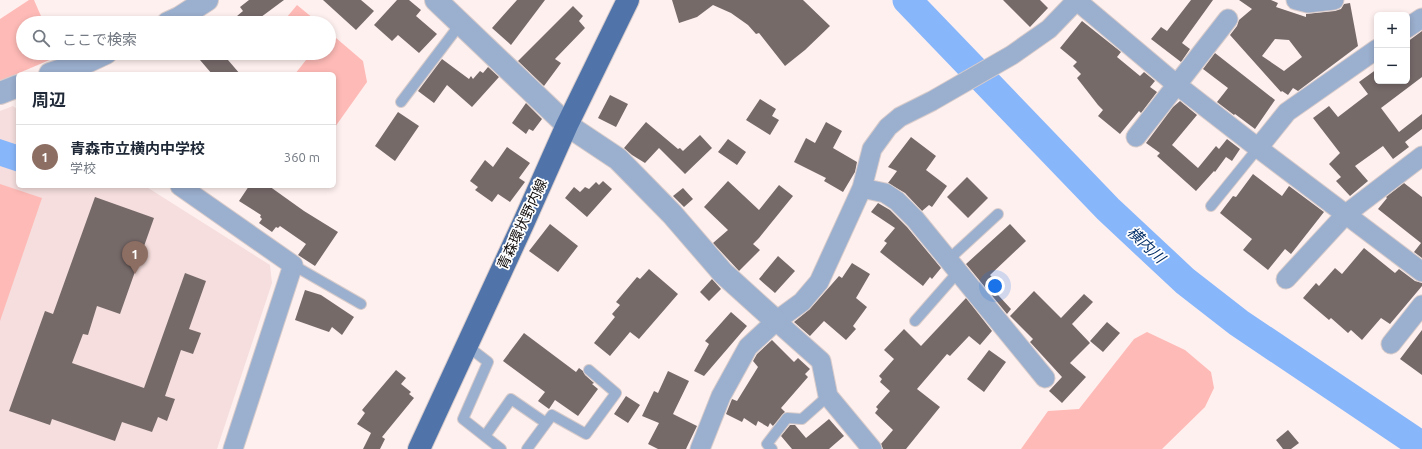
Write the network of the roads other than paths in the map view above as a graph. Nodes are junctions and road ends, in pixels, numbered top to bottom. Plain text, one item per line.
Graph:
1 (207, 0) edge
2 (436, 0) edge
3 (628, 0) edge
4 (1076, 0) edge
5 (1296, 0) edge
6 (1334, 0) edge
7 (182, 16) edge
8 (1422, 18) edge
9 (1228, 19) dead end
10 (461, 23) junction
11 (1410, 26) edge
12 (1374, 51) edge
13 (96, 63) edge
14 (58, 72) edge
15 (1177, 85) junction
16 (16, 87) edge
17 (0, 93) edge
18 (401, 102) dead end
19 (567, 125) junction
20 (1136, 136) dead end
21 (1258, 148) junction
22 (1422, 156) edge
23 (183, 188) edge
24 (862, 188) junction
25 (1211, 206) dead end
26 (998, 214) dead end
27 (1346, 214) junction
28 (293, 265) junction
29 (953, 266) junction
30 (1422, 272) edge
31 (1286, 279) dead end
32 (362, 304) dead end
33 (1422, 305) edge
34 (776, 321) junction
35 (915, 321) dead end
36 (1391, 344) dead end
37 (466, 345) junction
38 (589, 370) dead end
39 (1045, 378) dead end
40 (828, 396) junction
41 (546, 423) junction
42 (485, 436) junction
43 (233, 449) edge
44 (419, 449) edge
45 (501, 449) edge
46 (527, 449) edge
47 (700, 449) edge
48 (772, 449) edge
49 (872, 449) edge

1 - 7 street
2 - 10 street
3 - 19 main road, 青森環状野内線
4 - 15 street
4 - 24 street
5 - 6 street
8 - 11 street
9 - 15 street
10 - 18 lane
10 - 19 street
12 - 21 street
13 - 14 street
15 - 20 street
15 - 21 street
16 - 17 street
19 - 34 street
19 - 37 main road, 青森環状野内線
21 - 25 lane
21 - 27 street
22 - 27 street
23 - 28 street
24 - 29 street
24 - 34 street
26 - 29 lane
27 - 30 street
27 - 31 street
28 - 32 lane
28 - 43 street
29 - 35 lane
29 - 39 street
33 - 36 street
34 - 40 street
34 - 47 street
37 - 42 lane
37 - 44 main road, 青森環状野内線
38 - 41 lane
40 - 48 lane
40 - 49 street
41 - 42 lane
41 - 46 lane
42 - 45 lane

